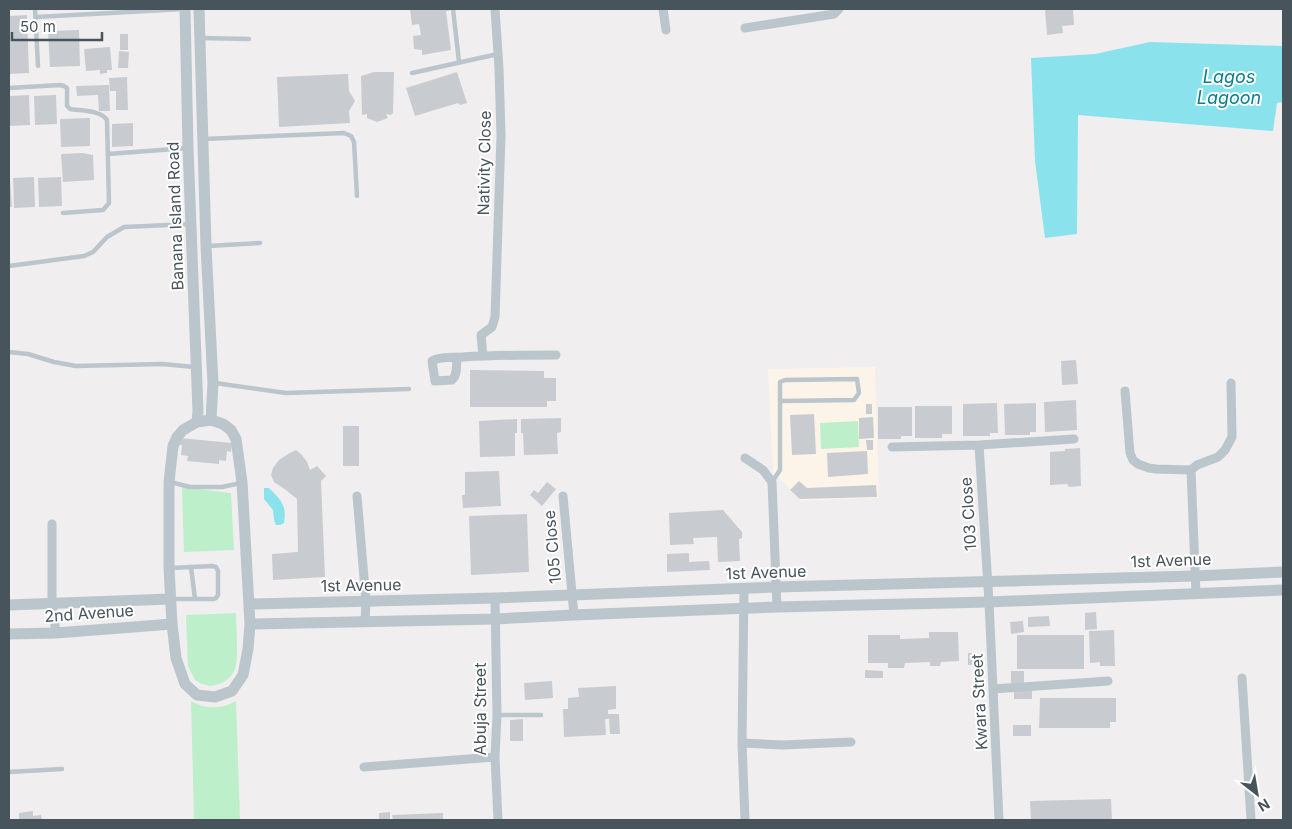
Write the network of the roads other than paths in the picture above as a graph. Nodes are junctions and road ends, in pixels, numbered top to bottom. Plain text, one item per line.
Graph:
1 (35, 9) edge
2 (185, 9) edge
3 (199, 9) edge
4 (453, 9) edge
5 (494, 9) edge
6 (663, 9) edge
7 (838, 9) edge
8 (36, 17) junction
9 (744, 28) dead end
10 (666, 30) dead end
11 (200, 38) junction
12 (249, 39) dead end
13 (498, 54) junction
14 (459, 62) junction
15 (38, 66) dead end
16 (412, 73) dead end
17 (9, 88) edge
18 (203, 139) junction
19 (188, 148) junction
20 (108, 154) junction
21 (357, 196) dead end
22 (63, 213) dead end
23 (192, 224) junction
24 (260, 244) dead end
25 (206, 246) junction
26 (10, 266) edge
27 (9, 352) edge
28 (556, 355) dead end
29 (483, 356) junction
30 (457, 357) dead end
31 (197, 367) junction
32 (214, 383) junction
33 (1231, 383) dead end
34 (409, 389) dead end
35 (1125, 392) dead end
36 (781, 401) junction
37 (211, 420) junction
38 (197, 422) junction
39 (1074, 439) dead end
40 (979, 445) junction
41 (892, 447) dead end
42 (745, 458) dead end
43 (1191, 470) junction
44 (169, 482) junction
45 (242, 482) junction
46 (772, 482) junction
47 (357, 496) dead end
48 (563, 496) dead end
49 (52, 524) dead end
50 (191, 567) junction
51 (170, 568) junction
52 (1283, 572) edge
53 (1195, 576) junction
54 (988, 582) junction
55 (776, 587) junction
56 (744, 589) junction
57 (1283, 590) edge
58 (1196, 594) junction
59 (572, 595) junction
60 (495, 598) junction
61 (170, 599) junction
62 (195, 599) junction
63 (366, 601) junction
64 (989, 602) junction
65 (52, 603) junction
66 (9, 604) edge
67 (249, 604) junction
68 (777, 607) junction
69 (744, 609) junction
70 (574, 614) junction
71 (495, 619) junction
72 (365, 622) junction
73 (172, 624) junction
74 (250, 624) junction
75 (56, 633) junction
76 (9, 634) edge
77 (1242, 678) dead end
78 (1108, 681) dead end
79 (993, 689) junction
80 (497, 715) junction
81 (541, 715) dead end
82 (851, 742) dead end
83 (742, 743) junction
84 (495, 757) junction
85 (364, 768) dead end
86 (62, 769) dead end
87 (9, 772) edge
88 (498, 820) edge
89 (745, 820) edge
90 (999, 820) edge
91 (1251, 820) edge

1 - 8 lane
2 - 8 lane
2 - 19 street, Banana Island Road
3 - 11 street, Banana Island Road
4 - 14 lane
5 - 13 street, Nativity Close
6 - 10 street
7 - 9 street
8 - 15 lane
11 - 12 lane
11 - 18 street, Banana Island Road
13 - 14 lane
13 - 29 street, Nativity Close
14 - 16 lane
17 - 20 lane
18 - 21 lane
18 - 25 street, Banana Island Road
19 - 20 lane
19 - 23 street, Banana Island Road
20 - 22 lane
23 - 26 lane
23 - 31 street, Banana Island Road
24 - 25 lane
25 - 32 street, Banana Island Road
27 - 31 lane
28 - 29 street
29 - 30 street
31 - 38 street, Banana Island Road
32 - 34 lane
32 - 37 street, Banana Island Road
33 - 43 street
35 - 43 street
36 - 36 lane
36 - 46 lane
37 - 38 street
37 - 45 street
38 - 44 street
39 - 40 street
40 - 41 street
40 - 54 street, 103 Close
42 - 46 street
43 - 53 street
44 - 45 lane
44 - 51 street
45 - 67 street
46 - 55 street
47 - 63 street
48 - 59 street, 105 Close
49 - 65 street
50 - 51 lane
50 - 62 lane
50 - 62 lane
51 - 61 street
52 - 53 street, 1st Avenue
53 - 54 street, 1st Avenue
53 - 58 street
54 - 55 street, 1st Avenue
54 - 64 street, Kwara Street
55 - 56 street, 1st Avenue
55 - 68 street
56 - 59 street, 1st Avenue
56 - 69 street
57 - 58 street
58 - 64 street
59 - 60 street, 1st Avenue
59 - 70 street, 105 Close
60 - 63 street, 1st Avenue
60 - 71 street, Abuja Street
61 - 62 lane
61 - 65 street, 2nd Avenue
61 - 73 street
63 - 67 street, 1st Avenue
63 - 72 street
64 - 68 street
64 - 79 street, Kwara Street
65 - 66 street, 2nd Avenue
65 - 75 street
67 - 74 street
68 - 69 street
69 - 70 street
69 - 83 street
70 - 71 street
71 - 72 street
71 - 80 street, Abuja Street
72 - 74 street
73 - 74 street
73 - 75 street, 2nd Avenue
75 - 76 street, 2nd Avenue
77 - 91 street
78 - 79 street
79 - 90 street, Kwara Street
80 - 81 lane
80 - 84 street, Abuja Street
82 - 83 street
83 - 89 street
84 - 85 street
84 - 88 street, Abuja Street
86 - 87 lane

